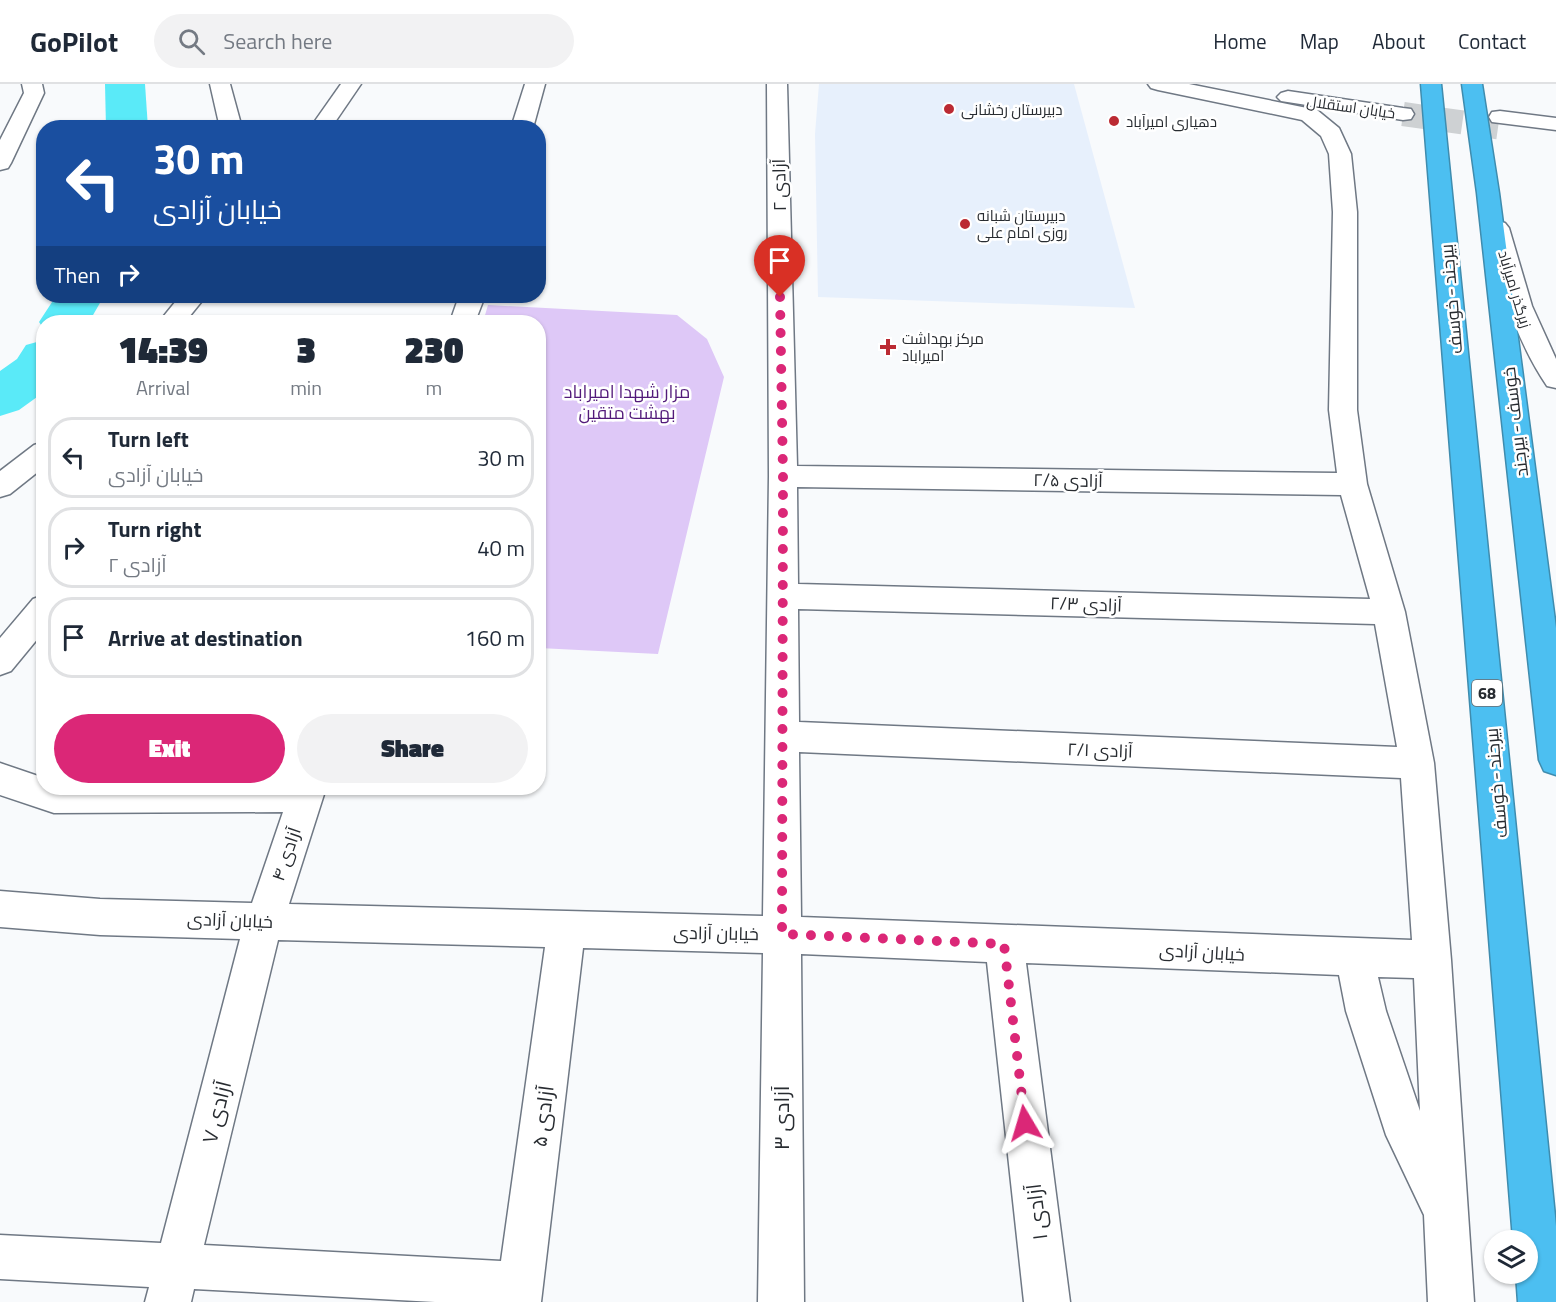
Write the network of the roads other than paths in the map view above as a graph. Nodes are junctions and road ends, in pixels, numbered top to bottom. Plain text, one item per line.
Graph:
1 (32, 84) edge
2 (220, 84) edge
3 (351, 84) edge
4 (535, 84) edge
5 (777, 84) edge
6 (1158, 84) edge
7 (1191, 84) edge
8 (1472, 84) edge
9 (1277, 86) dead end
10 (1414, 100) edge
11 (229, 120) edge
12 (326, 120) edge
13 (524, 120) edge
14 (1556, 124) edge
15 (1556, 138) edge
16 (0, 163) edge
17 (1488, 193) junction
18 (187, 303) edge
19 (177, 315) edge
20 (1556, 379) edge
21 (36, 458) edge
22 (783, 476) junction
23 (1353, 484) junction
24 (0, 486) edge
25 (783, 596) junction
26 (1389, 612) junction
27 (36, 618) edge
28 (0, 662) edge
29 (782, 736) junction
30 (1556, 760) edge
31 (1417, 763) junction
32 (0, 779) edge
33 (36, 791) edge
34 (48, 795) edge
35 (155, 795) edge
36 (306, 795) edge
37 (0, 909) edge
38 (264, 921) junction
39 (566, 930) junction
40 (782, 934) junction
41 (1004, 944) junction
42 (1354, 958) junction
43 (1432, 960) junction
44 (1448, 1216) junction
45 (0, 1257) edge
46 (172, 1284) edge
47 (519, 1293) edge
48 (781, 1302) edge
49 (1047, 1302) edge
50 (1451, 1302) edge
51 (1541, 1302) edge

1 - 16 street
2 - 11 street
3 - 12 street
4 - 13 street
5 - 22 street, آزادی ۲
6 - 23 street
7 - 10 street, خیابان استقلال
8 - 17 highway, خوسف - بیرجند
9 - 10 street, خیابان استقلال
10 - 51 highway, بیرجند - خوسف / 68
14 - 15 street
17 - 20 street, زیرگذر امیرآباد
17 - 30 highway, خوسف - بیرجند
18 - 19 street
21 - 24 street
22 - 23 street, آزادی ۲/۵
22 - 25 street, آزادی ۲
23 - 26 street
25 - 26 street, آزادی ۲/۳
25 - 29 street, آزادی ۲
26 - 31 street
27 - 28 street
29 - 31 street, آزادی ۲/۱
29 - 40 street, آزادی ۲
31 - 43 street
32 - 33 street
34 - 35 street
36 - 38 street, آزادی ۴
37 - 38 street, خیابان آزادی
38 - 39 street, خیابان آزادی
38 - 46 street, آزادی ۷
39 - 40 street, خیابان آزادی
39 - 47 street, آزادی ۵
40 - 41 street, خیابان آزادی
40 - 48 street, آزادی ۳
41 - 42 street, خیابان آزادی
41 - 49 street, آزادی ۱
42 - 43 street, خیابان آزادی
42 - 44 street
43 - 44 street
44 - 50 street
45 - 46 street
46 - 47 street

